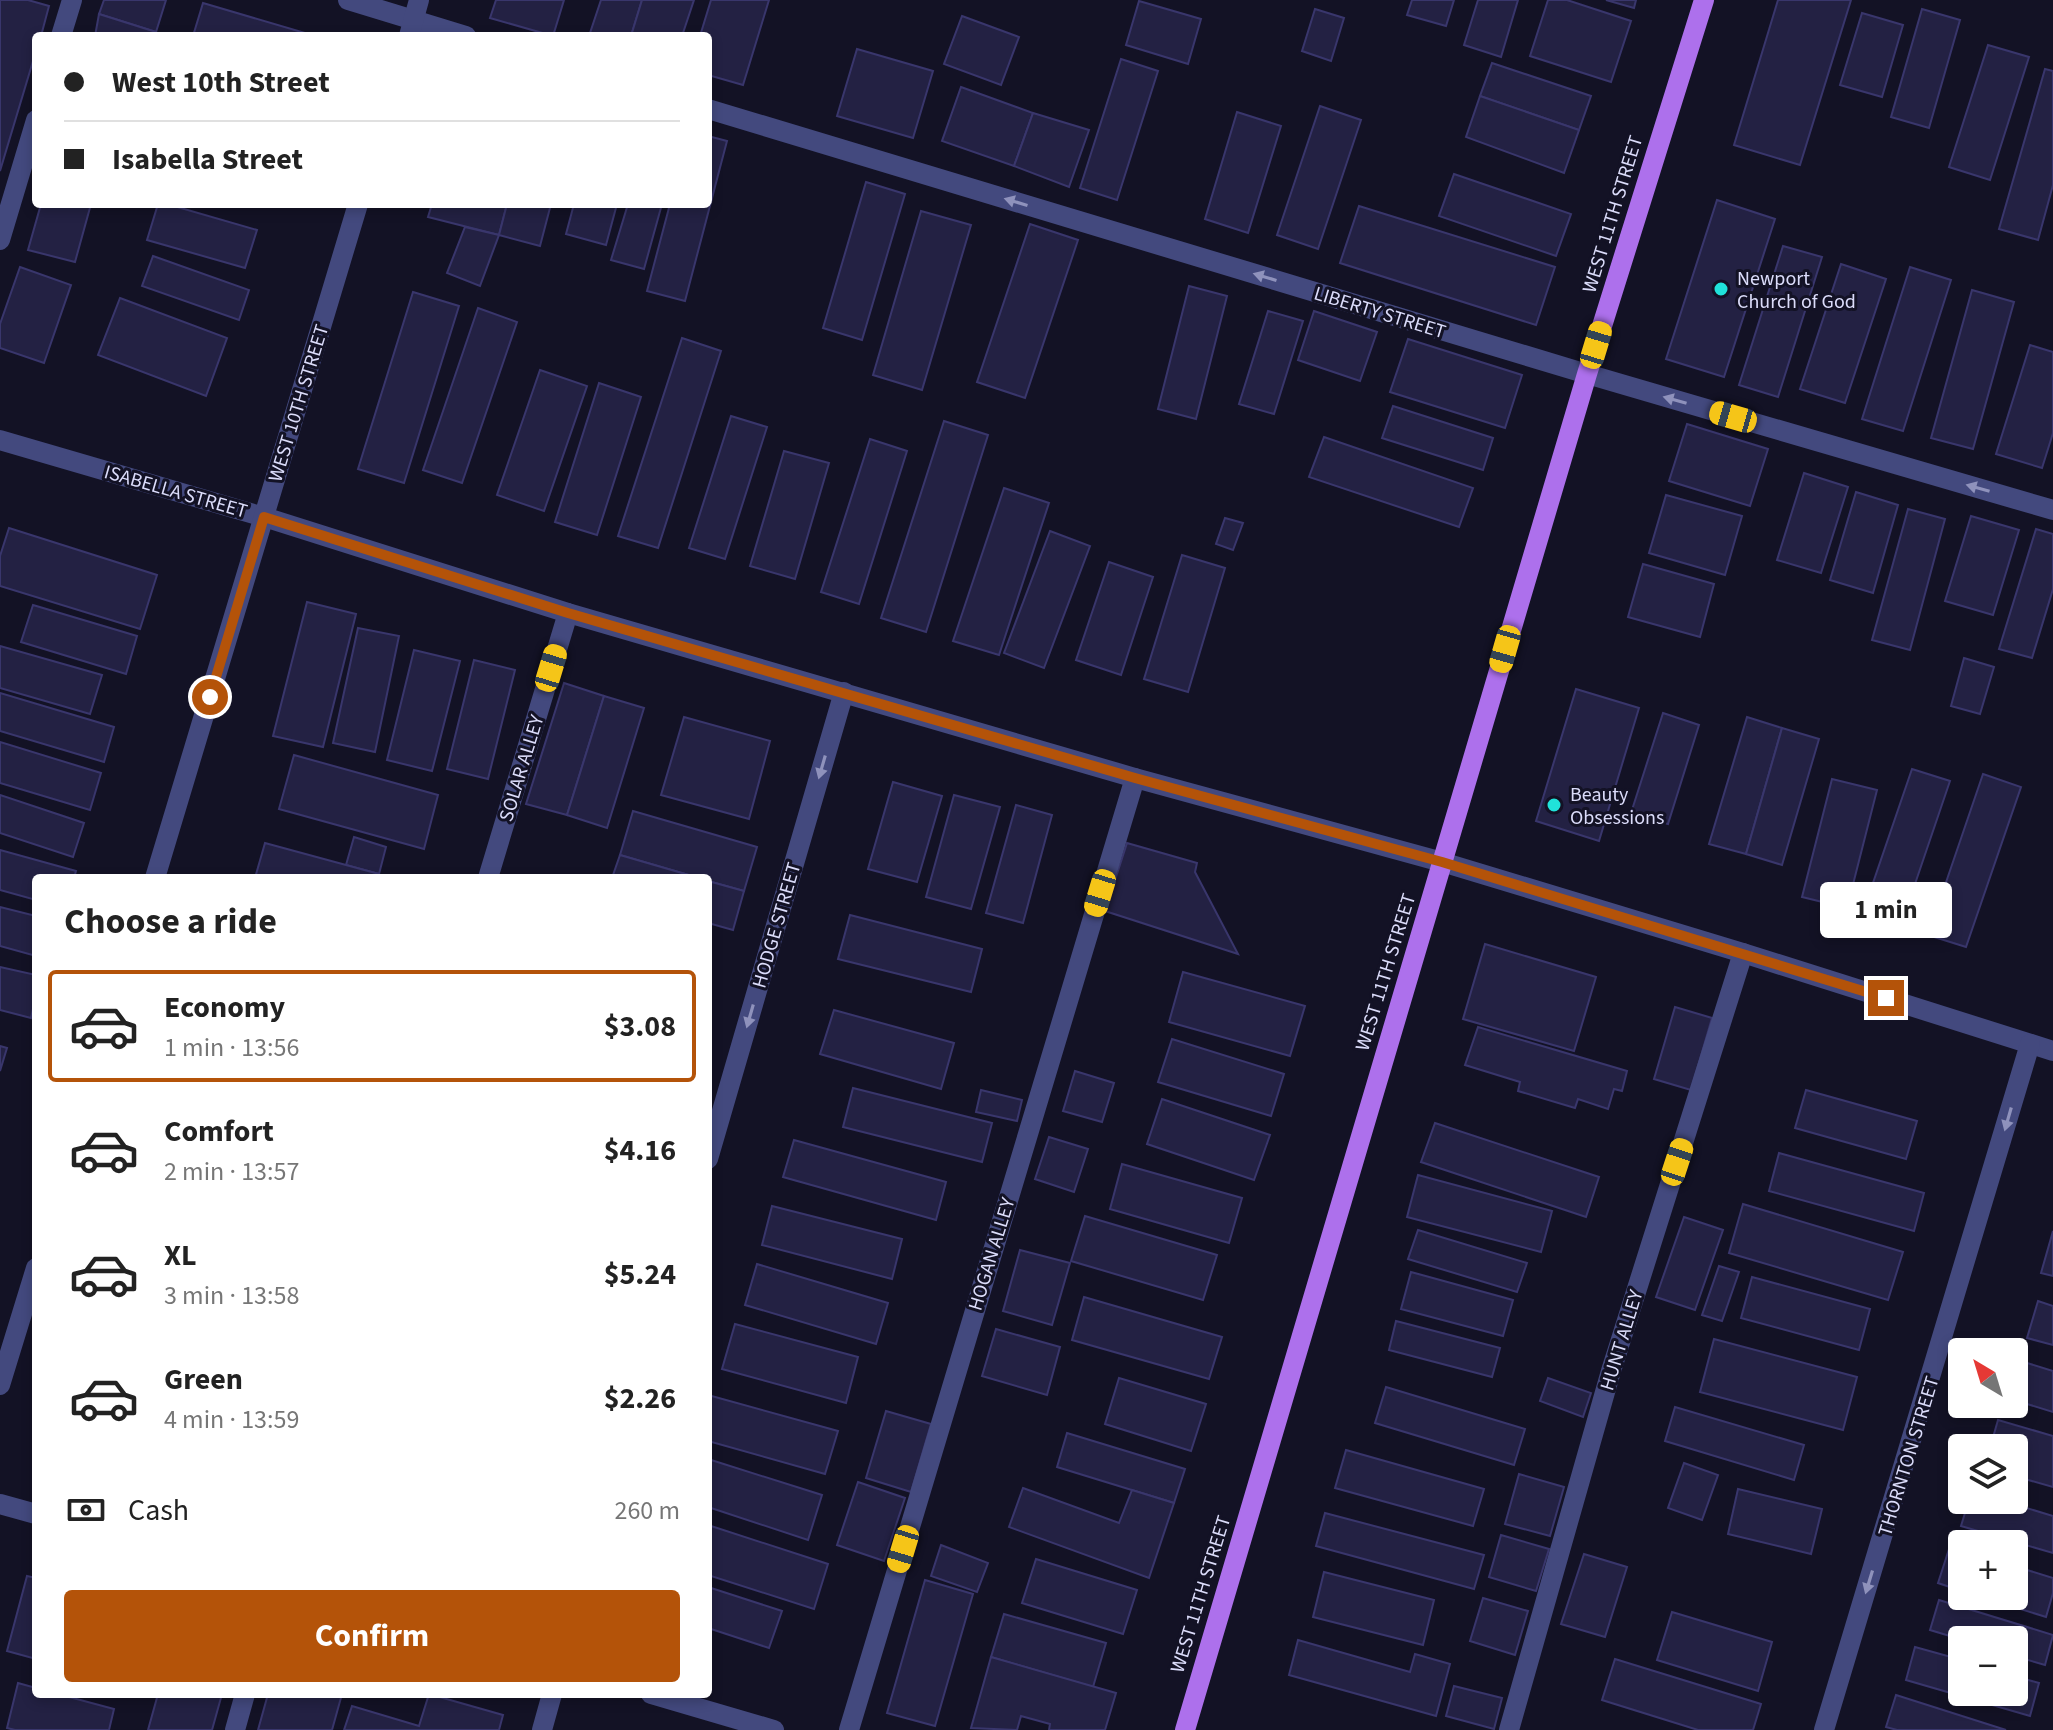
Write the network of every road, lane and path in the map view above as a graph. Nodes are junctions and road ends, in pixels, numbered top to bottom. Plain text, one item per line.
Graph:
1 (72, 0) edge
2 (348, 0) edge
3 (419, 0) edge
4 (1704, 0) edge
5 (411, 28) edge
6 (62, 32) edge
7 (438, 32) edge
8 (712, 110) edge
9 (32, 133) edge
10 (357, 208) edge
11 (0, 240) edge
12 (1587, 374) junction
13 (0, 440) edge
14 (2053, 510) edge
15 (264, 517) junction
16 (568, 613) junction
17 (844, 692) junction
18 (1135, 778) junction
19 (1442, 862) junction
20 (156, 874) edge
21 (489, 874) edge
22 (1743, 953) junction
23 (2030, 1044) junction
24 (2053, 1051) edge
25 (712, 1145) edge
26 (32, 1281) edge
27 (0, 1385) edge
28 (0, 1504) edge
29 (32, 1513) edge
30 (244, 1698) edge
31 (551, 1698) edge
32 (665, 1698) edge
33 (235, 1730) edge
34 (542, 1730) edge
35 (774, 1730) edge
36 (849, 1730) edge
37 (1185, 1730) edge
38 (1509, 1730) edge
39 (1824, 1730) edge

1 - 6 street
2 - 5 street
3 - 5 street
4 - 12 main road, WEST 11TH STREET
5 - 7 street
12 -> 8 street, LIBERTY STREET
9 - 11 street
10 - 15 street, WEST 10TH STREET
14 -> 12 street, LIBERTY STREET
12 - 19 main road, WEST 11TH STREET
13 - 15 street, ISABELLA STREET
15 - 16 street, ISABELLA STREET
15 - 20 street, WEST 10TH STREET
16 - 17 street, ISABELLA STREET
16 - 21 street, SOLAR ALLEY
17 - 18 street, ISABELLA STREET
17 -> 25 street, HODGE STREET
18 - 19 street, ISABELLA STREET
18 - 36 street, HOGAN ALLEY
19 - 22 street, ISABELLA STREET
19 - 37 main road, WEST 11TH STREET
22 - 23 street, ISABELLA STREET
22 - 38 street, HUNT ALLEY
23 - 24 street, ISABELLA STREET
23 -> 39 street, THORNTON STREET
26 - 27 street
28 - 29 street
30 - 33 street
31 - 34 street
32 - 35 street

